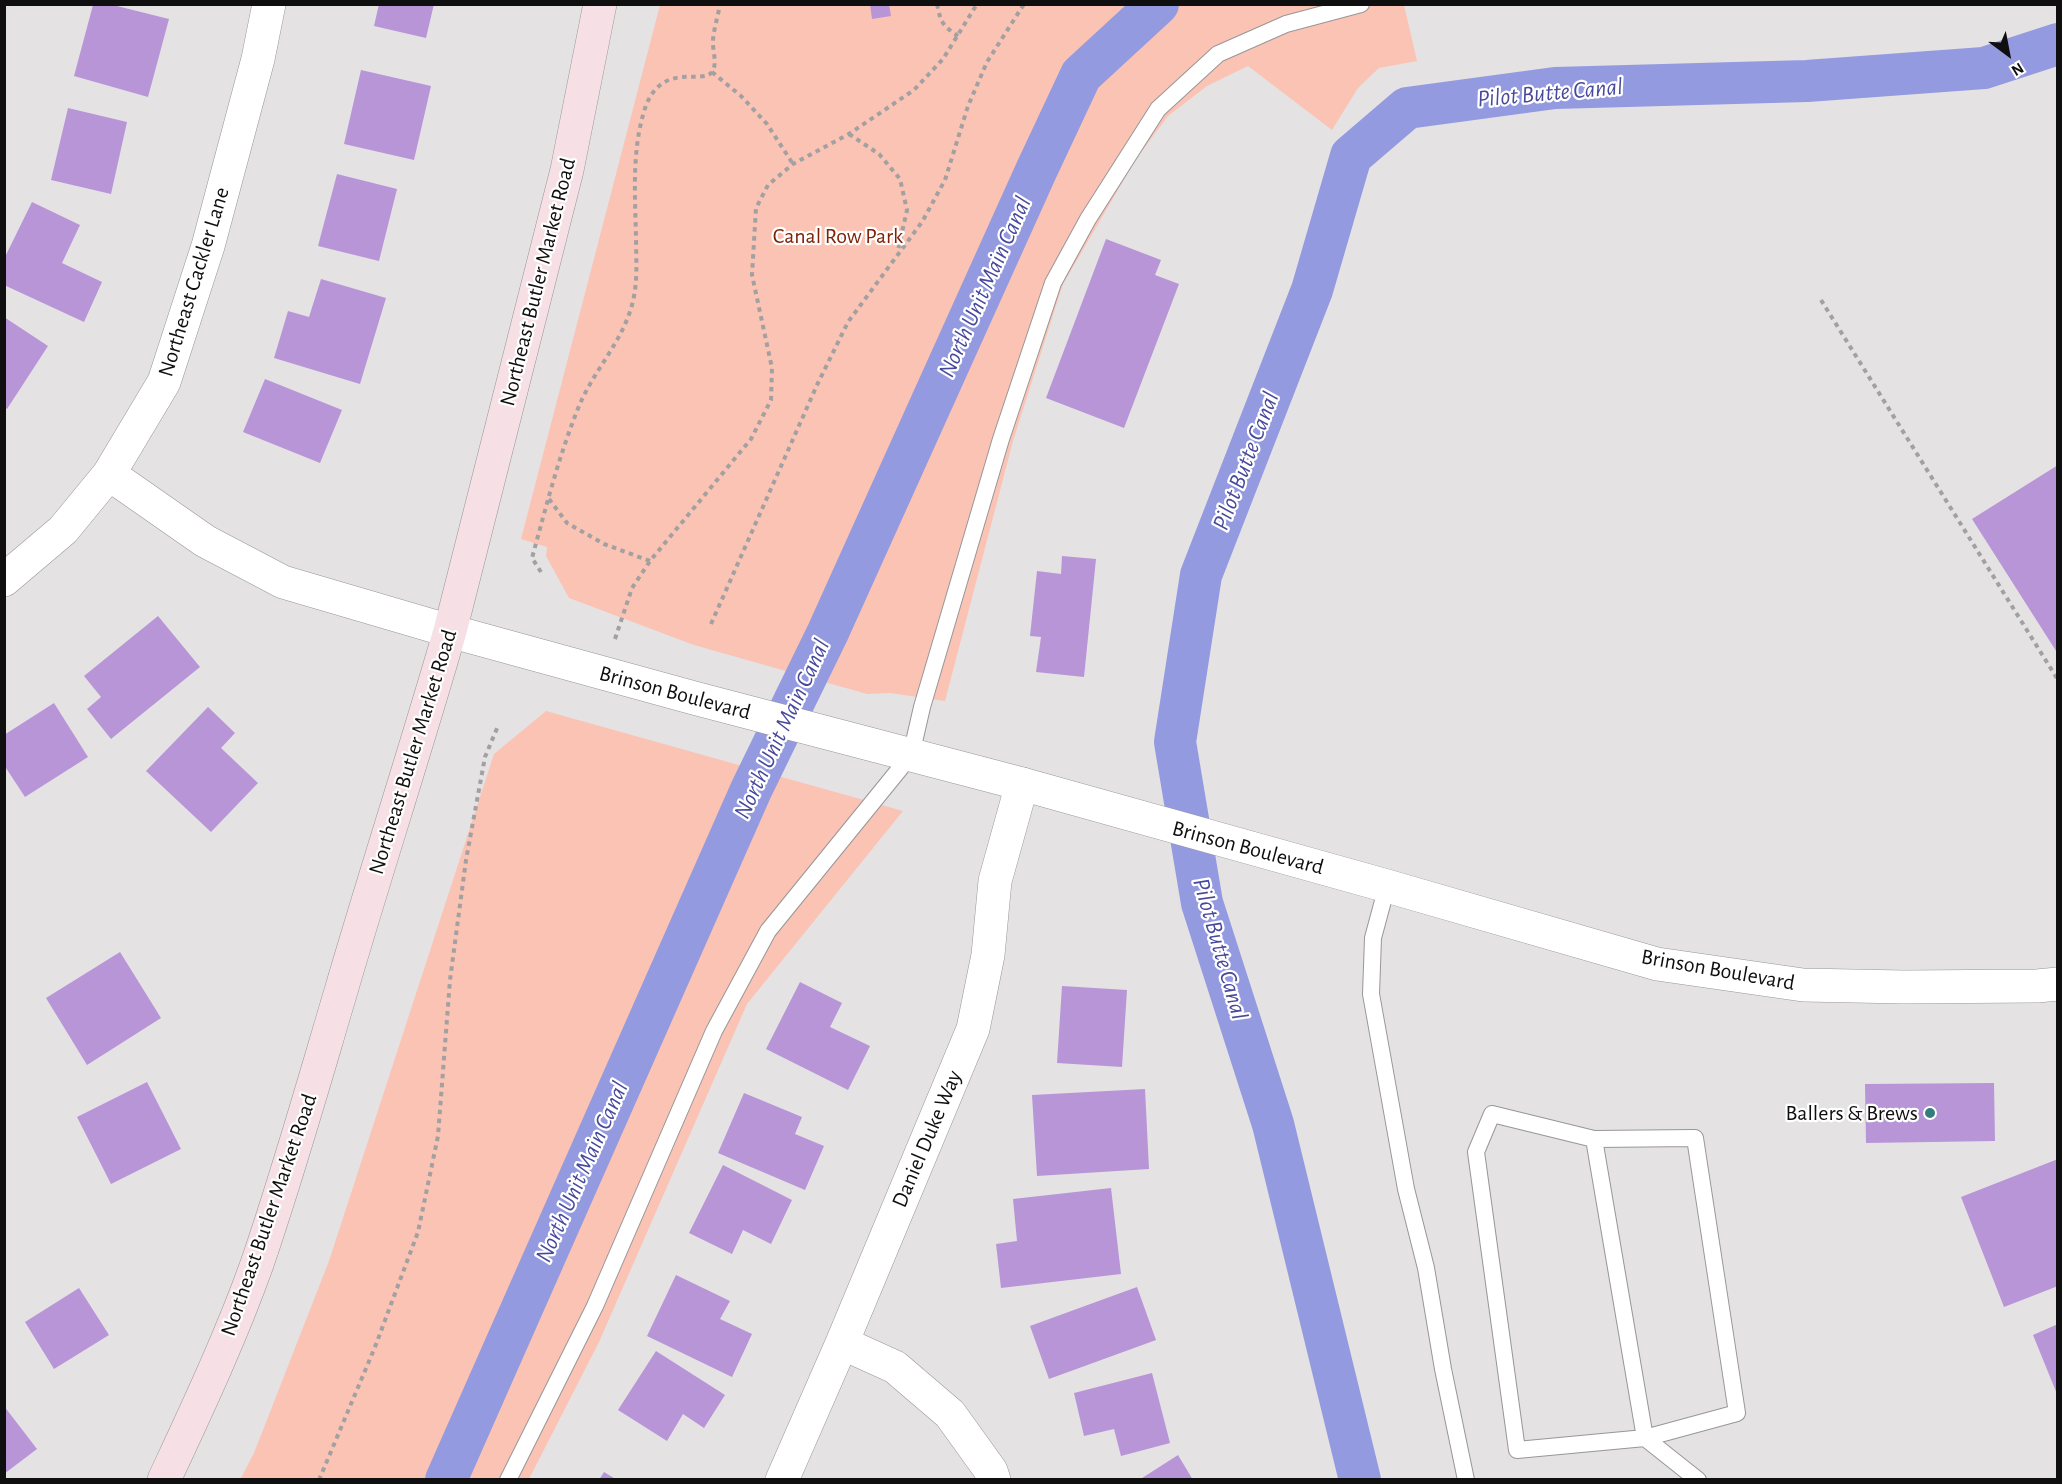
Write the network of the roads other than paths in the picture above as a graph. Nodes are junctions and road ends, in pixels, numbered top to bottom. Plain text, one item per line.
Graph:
1 (269, 4) edge
2 (600, 4) edge
3 (1361, 4) edge
4 (109, 474) junction
5 (4, 580) edge
6 (450, 631) junction
7 (910, 755) junction
8 (1022, 784) junction
9 (1387, 886) junction
10 (2058, 984) edge
11 (1594, 1139) junction
12 (842, 1343) junction
13 (1645, 1438) junction
14 (164, 1479) edge
15 (508, 1479) edge
16 (782, 1479) edge
17 (994, 1479) edge
18 (1466, 1479) edge
19 (1698, 1479) edge

1 - 4 street, Northeast Cackler Lane
2 - 6 main road, Northeast Butler Market Road
3 - 7 lane
4 - 5 street, Northeast Cackler Lane
4 - 6 street, Brinson Boulevard
6 - 7 street, Brinson Boulevard
6 - 14 main road, Northeast Butler Market Road
7 - 8 street, Brinson Boulevard
7 - 15 lane
8 - 9 street, Brinson Boulevard
8 - 12 street, Daniel Duke Way
9 - 10 street, Brinson Boulevard
9 - 18 lane
11 - 13 lane
11 - 13 lane
11 - 13 lane
12 - 16 street, Daniel Duke Way
12 - 17 street
13 - 19 lane

